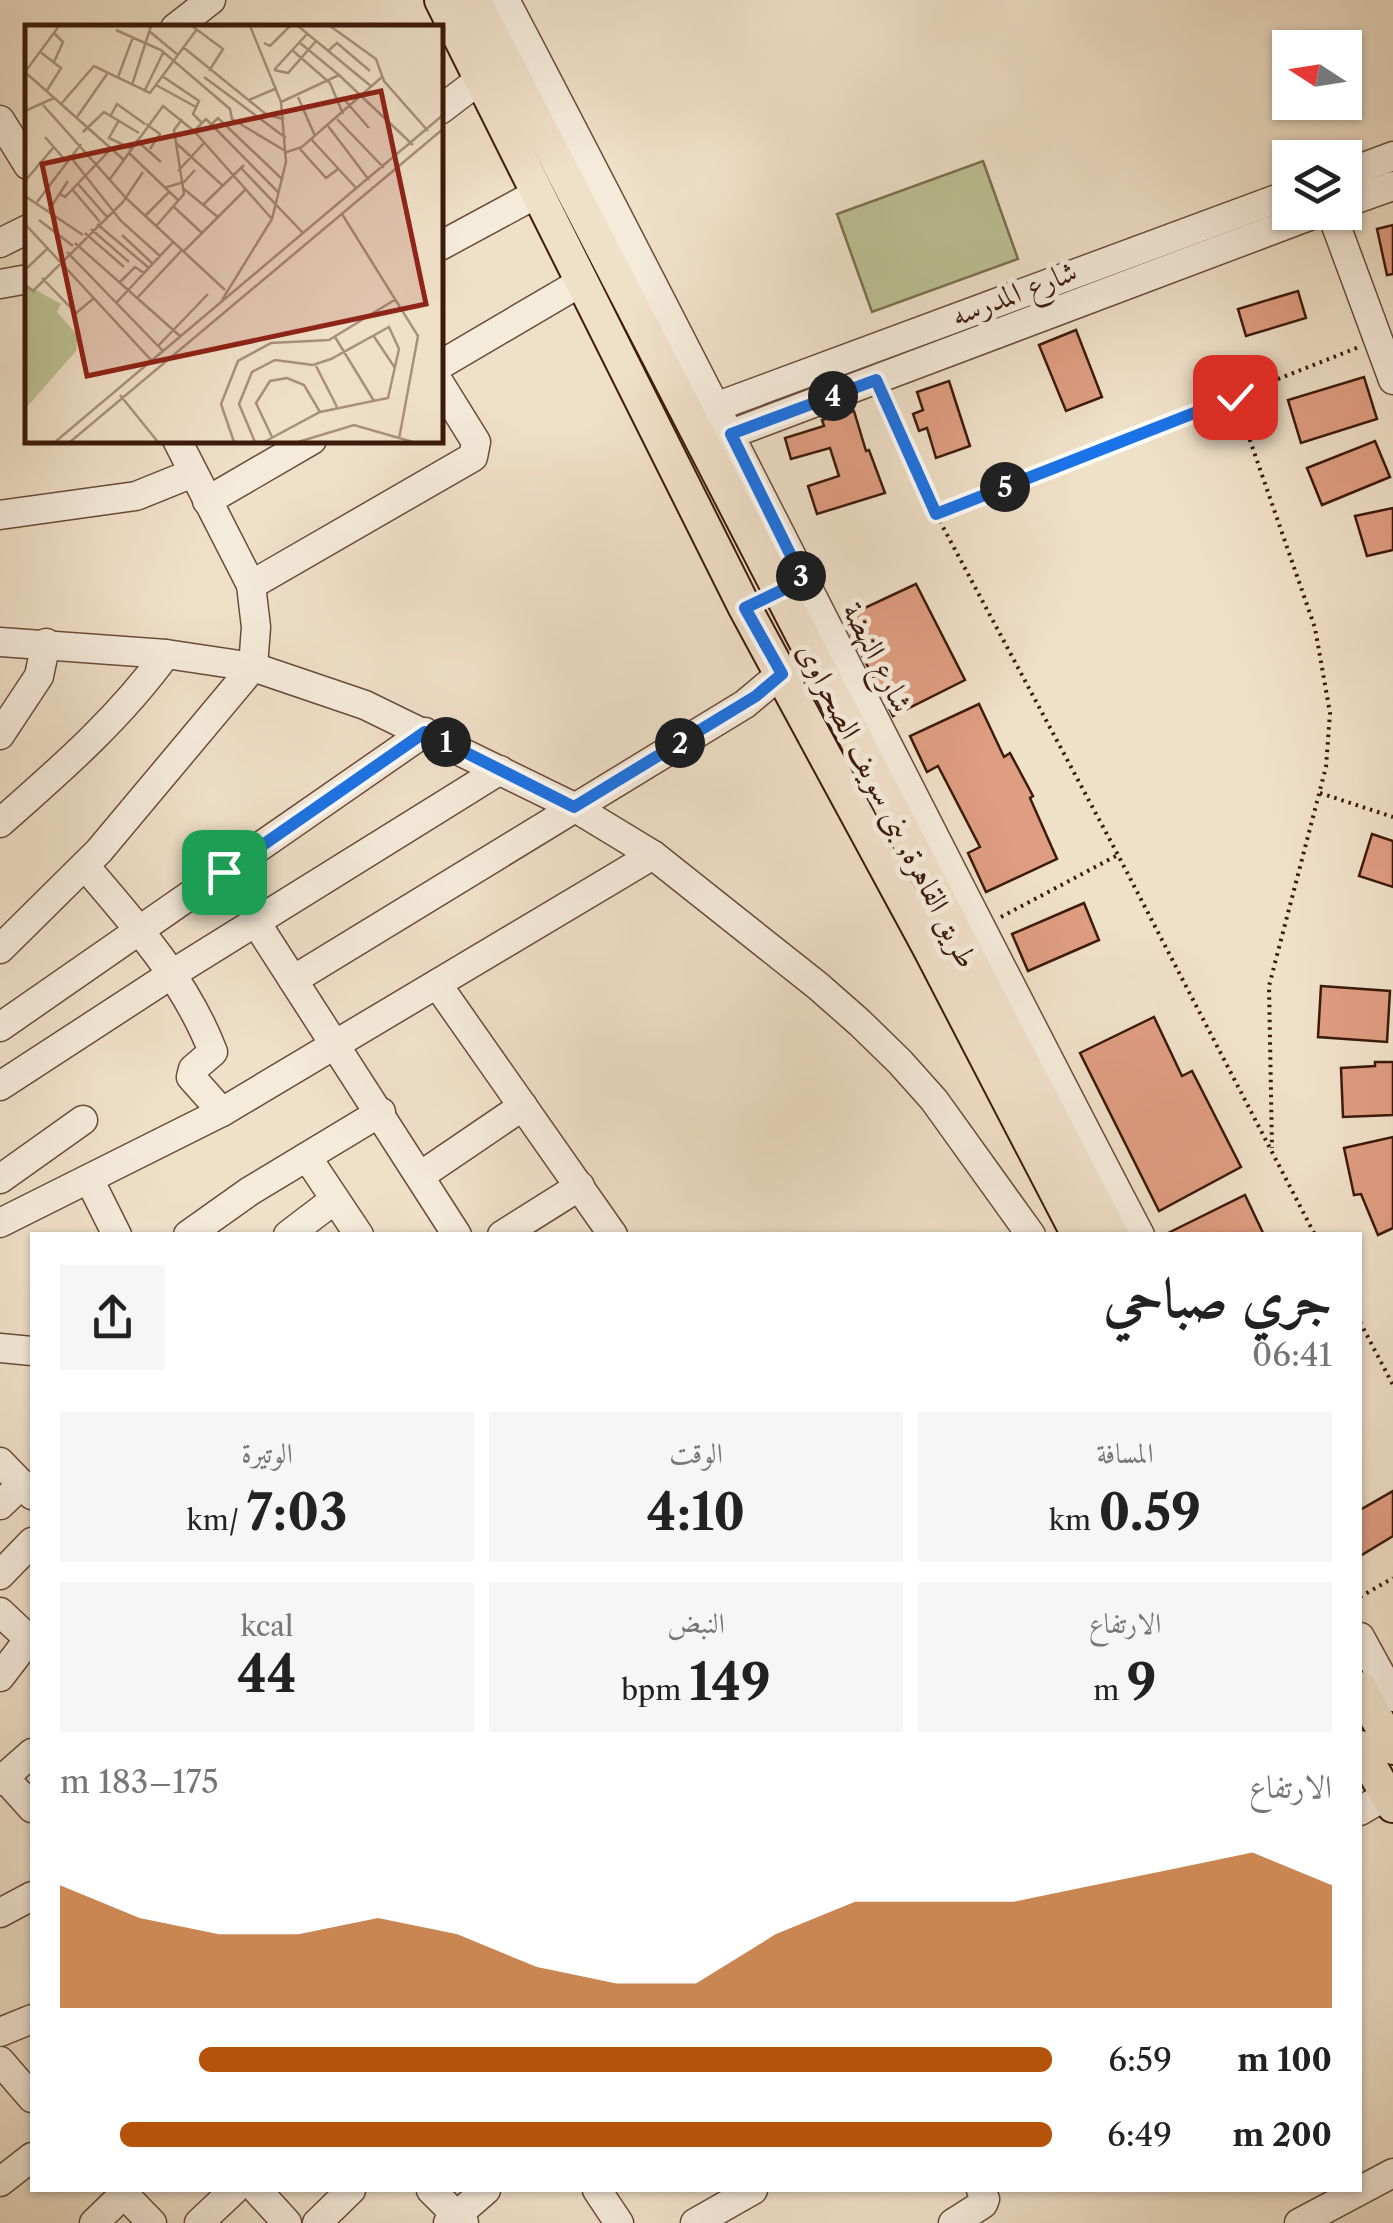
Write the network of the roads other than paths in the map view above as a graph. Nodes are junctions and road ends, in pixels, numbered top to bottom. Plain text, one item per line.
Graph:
1 (211, 0) edge
2 (441, 0) edge
3 (474, 0) edge
4 (504, 0) edge
5 (180, 25) edge
6 (482, 78) junction
7 (536, 92) junction
8 (442, 108) edge
9 (1393, 156) edge
10 (1362, 168) edge
11 (1393, 186) edge
12 (538, 193) junction
13 (1362, 197) edge
14 (1272, 201) edge
15 (25, 230) edge
16 (1272, 230) edge
17 (1338, 230) edge
18 (0, 243) edge
19 (442, 245) edge
20 (25, 280) edge
21 (583, 282) junction
22 (0, 284) edge
23 (442, 364) edge
24 (1393, 380) edge
25 (442, 387) edge
26 (718, 406) junction
27 (731, 434) junction
28 (178, 442) edge
29 (309, 442) edge
30 (193, 473) junction
31 (207, 501) junction
32 (0, 515) edge
33 (251, 585) junction
34 (790, 586) junction
35 (745, 608) junction
36 (0, 642) edge
37 (46, 644) junction
38 (166, 654) junction
39 (253, 667) junction
40 (782, 674) junction
41 (425, 732) junction
42 (0, 735) edge
43 (500, 770) junction
44 (574, 807) junction
45 (0, 822) edge
46 (652, 854) junction
47 (85, 866) junction
48 (257, 924) junction
49 (141, 931) junction
50 (0, 950) edge
51 (172, 974) junction
52 (294, 980) junction
53 (437, 984) junction
54 (0, 1027) edge
55 (335, 1046) junction
56 (0, 1086) edge
57 (523, 1106) junction
58 (222, 1112) junction
59 (380, 1112) junction
60 (83, 1120) dead end
61 (308, 1157) junction
62 (420, 1176) junction
63 (0, 1179) edge
64 (88, 1179) junction
65 (580, 1186) junction
66 (334, 1200) junction
67 (0, 1224) edge
68 (115, 1232) edge
69 (192, 1232) edge
70 (292, 1232) edge
71 (358, 1232) edge
72 (455, 1232) edge
73 (507, 1232) edge
74 (611, 1232) edge
75 (1030, 1232) edge
76 (1076, 1232) edge
77 (1111, 1232) edge
78 (1138, 1232) edge
79 (0, 1348) edge
80 (30, 1351) edge
81 (0, 1462) edge
82 (27, 1489) edge
83 (0, 1505) edge
84 (30, 1544) edge
85 (0, 1575) edge
86 (0, 1612) edge
87 (30, 1639) edge
88 (30, 1641) edge
89 (1362, 1642) edge
90 (0, 1677) edge
91 (1362, 1692) edge
92 (1393, 1697) edge
93 (1393, 1748) edge
94 (1362, 1753) edge
95 (30, 1755) edge
96 (2, 1779) edge
97 (1380, 1804) edge
98 (30, 1806) edge
99 (30, 1897) edge
100 (0, 1913) edge
101 (30, 2020) edge
102 (0, 2032) edge
103 (2, 2069) edge
104 (30, 2096) edge
105 (30, 2159) edge
106 (1393, 2173) edge
107 (0, 2182) edge
108 (1362, 2189) edge
109 (122, 2192) edge
110 (232, 2192) edge
111 (260, 2192) edge
112 (349, 2192) edge
113 (432, 2192) edge
114 (484, 2192) edge
115 (598, 2192) edge
116 (749, 2192) edge
117 (983, 2192) edge
118 (1357, 2192) edge
119 (456, 2220) edge
120 (94, 2223) edge
121 (152, 2223) edge
122 (199, 2223) edge
123 (288, 2223) edge
124 (317, 2223) edge
125 (619, 2223) edge
126 (694, 2223) edge
127 (953, 2223) edge
128 (1299, 2223) edge

1 - 5 street
2 - 6 main road, طريق القاهرة, بنى سويف الصحراوى
3 - 7 main road, طريق القاهرة, بنى سويف الصحراوى
4 - 7 street, شارع النهضة
6 - 8 street
6 - 12 main road, طريق القاهرة, بنى سويف الصحراوى
7 - 26 street, شارع النهضة
7 - 34 main road, طريق القاهرة, بنى سويف الصحراوى
9 - 10 street
11 - 13 street
12 - 19 street
12 - 21 main road, طريق القاهرة, بنى سويف الصحراوى
14 - 26 street, شارع المدرسه
15 - 18 street
16 - 27 street, شارع المدرسه
17 - 24 street
20 - 22 street
21 - 23 street
21 - 35 main road, طريق القاهرة, بنى سويف الصحراوى
25 - 33 street
26 - 27 street, شارع النهضة
27 - 34 street, شارع النهضة
28 - 30 street
29 - 31 street
30 - 31 street
30 - 32 street
31 - 33 street
33 - 39 street
34 - 35 main road
34 - 77 main road, طريق القاهرة, بنى سويف الصحراوى
34 - 78 street, شارع النهضة
35 - 40 main road, طريق القاهرة, بنى سويف الصحراوى
36 - 37 street
37 - 38 street
37 - 42 street
38 - 39 street
38 - 45 street
39 - 41 street
39 - 47 street
40 - 44 street
40 - 76 main road, طريق القاهرة, بنى سويف الصحراوى
41 - 43 street
41 - 49 street
43 - 44 street
43 - 48 street
44 - 46 street
44 - 52 street
46 - 53 street
46 - 75 street
47 - 49 street
47 - 50 street
48 - 51 street
48 - 52 street
49 - 51 street
49 - 54 street
51 - 56 street
51 - 58 street
52 - 55 street
53 - 55 street
53 - 57 street
55 - 58 street
55 - 59 street
57 - 62 street
57 - 65 street
58 - 64 street
59 - 61 street
59 - 62 street
60 - 63 street
61 - 66 street
61 - 69 street
62 - 72 street
64 - 67 street
64 - 68 street
65 - 73 street
65 - 74 street
66 - 70 street
66 - 71 street
79 - 80 street
81 - 82 street
82 - 83 street
84 - 85 street
86 - 87 street
88 - 90 street
89 - 92 street
91 - 93 main road
94 - 97 main road
95 - 96 street
96 - 98 street
99 - 100 street
101 - 102 street
103 - 104 street
105 - 107 street
106 - 108 street
109 - 120 street
109 - 121 street
110 - 122 street
111 - 123 street
112 - 124 street
113 - 119 street
114 - 119 street
115 - 125 street
116 - 126 street
117 - 127 street
118 - 128 street

